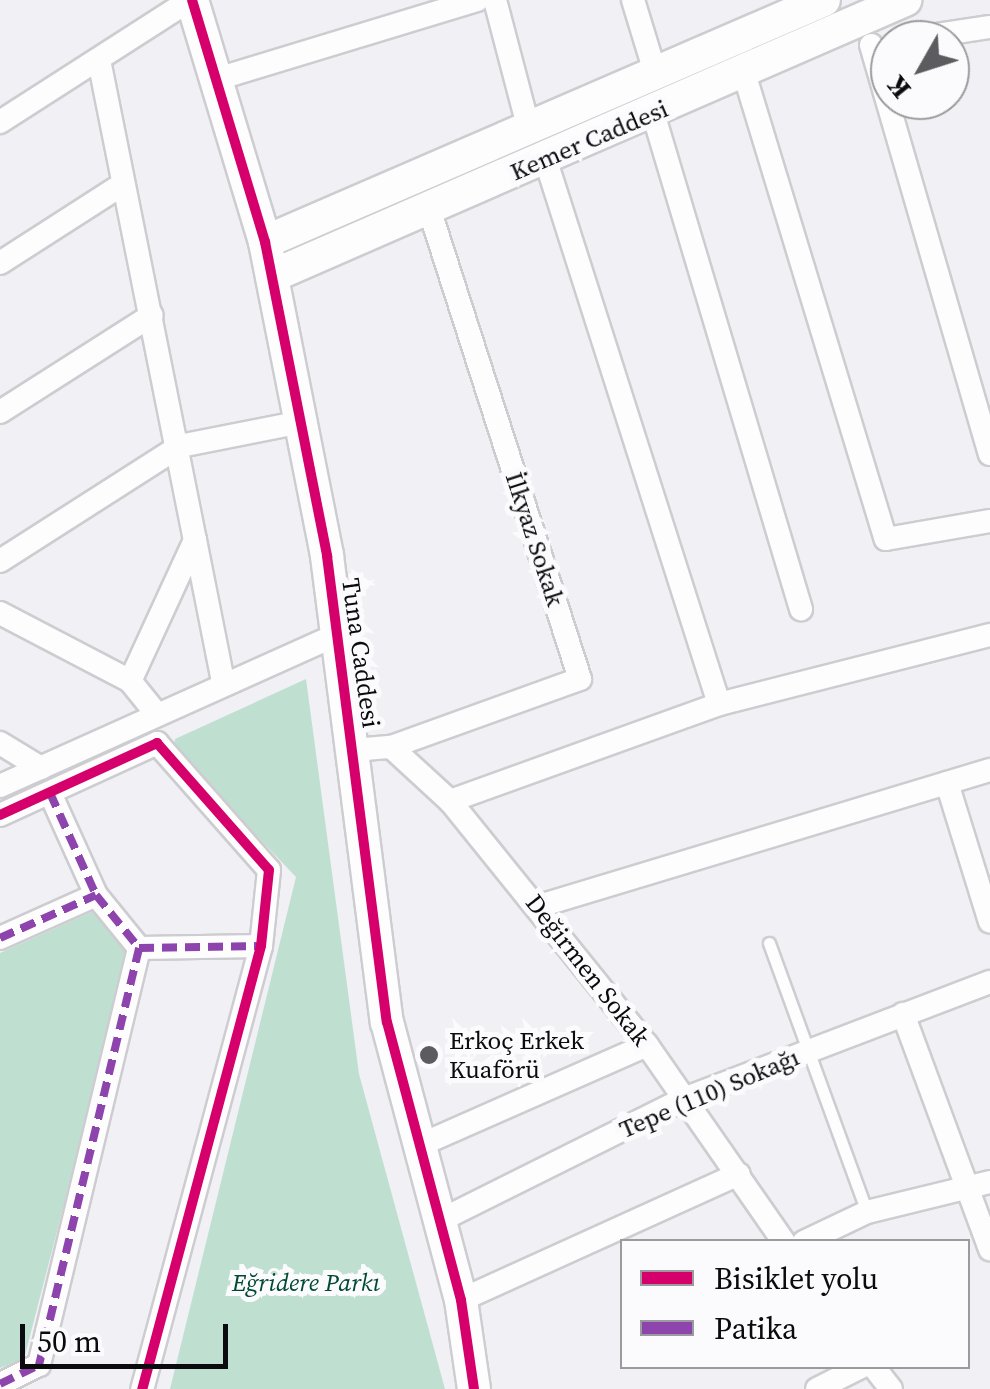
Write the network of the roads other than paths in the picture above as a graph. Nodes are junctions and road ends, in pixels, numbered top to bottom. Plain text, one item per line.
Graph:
1 (191, 0) edge
2 (477, 0) edge
3 (495, 0) edge
4 (633, 0) edge
5 (824, 0) edge
6 (905, 0) edge
7 (824, 35) junction
8 (870, 42) edge
9 (98, 60) junction
10 (744, 73) junction
11 (656, 75) junction
12 (217, 79) junction
13 (653, 113) junction
14 (901, 120) edge
15 (0, 122) edge
16 (537, 144) junction
17 (123, 184) junction
18 (429, 208) junction
19 (265, 242) junction
20 (0, 263) edge
21 (272, 276) junction
22 (152, 315) junction
23 (0, 412) edge
24 (301, 422) junction
25 (180, 446) junction
26 (990, 454) edge
27 (990, 521) edge
28 (195, 540) junction
29 (0, 561) edge
30 (801, 608) dead end
31 (0, 614) edge
32 (338, 634) junction
33 (990, 635) edge
34 (130, 680) junction
35 (223, 682) junction
36 (720, 704) junction
37 (154, 711) junction
38 (0, 743) edge
39 (391, 747) junction
40 (354, 750) junction
41 (41, 768) junction
42 (990, 770) edge
43 (947, 783) junction
44 (0, 786) edge
45 (50, 792) junction
46 (450, 801) junction
47 (0, 815) edge
48 (96, 895) junction
49 (539, 906) junction
50 (990, 922) edge
51 (0, 938) edge
52 (769, 943) dead end
53 (261, 946) junction
54 (139, 948) junction
55 (990, 982) edge
56 (903, 1014) junction
57 (647, 1044) junction
58 (807, 1051) junction
59 (686, 1098) junction
60 (418, 1146) junction
61 (738, 1174) junction
62 (979, 1183) edge
63 (868, 1212) junction
64 (437, 1222) junction
65 (782, 1239) edge
66 (810, 1239) edge
67 (990, 1249) edge
68 (463, 1309) junction
69 (857, 1369) edge
70 (876, 1369) edge
71 (0, 1384) edge
72 (142, 1389) edge
73 (474, 1389) edge
74 (490, 1389) edge
75 (817, 1389) edge
76 (892, 1389) edge

1 - 9 street
1 - 12 street, Tuna Caddesi
2 - 12 street
3 - 16 street
4 - 11 street
5 - 11 street, Kemer Caddesi
6 - 7 street, Kemer Caddesi
7 - 8 street
7 - 10 street, Kemer Caddesi
9 - 15 street
9 - 17 street
10 - 13 street, Kemer Caddesi
10 - 27 street
11 - 16 street, Kemer Caddesi
12 - 19 street, Tuna Caddesi
13 - 16 street, Kemer Caddesi
13 - 30 street
14 - 26 street
16 - 18 street, Kemer Caddesi
16 - 19 street, Kemer Caddesi
16 - 36 street
17 - 20 street
17 - 22 street
18 - 21 street, Kemer Caddesi
18 - 39 street, İlkyaz Sokak
19 - 21 street, Tuna Caddesi
21 - 24 street, Tuna Caddesi
22 - 23 street
22 - 25 street
24 - 25 street
24 - 32 street, Tuna Caddesi
25 - 28 street
25 - 29 street
28 - 34 street
28 - 35 street
31 - 34 street
32 - 35 street
32 - 40 street, Tuna Caddesi
33 - 36 street
34 - 37 street
35 - 37 street
36 - 46 street
37 - 41 street
38 - 41 street
39 - 40 street
39 - 46 street, Değirmen Sokak
40 - 60 street, Tuna Caddesi
41 - 44 street
42 - 43 street
43 - 49 street
43 - 50 street
45 - 47 street
45 - 48 street
45 - 53 street
46 - 49 street, Değirmen Sokak
48 - 51 street
48 - 54 street
49 - 57 street, Değirmen Sokak
52 - 58 lane
53 - 54 street
53 - 72 street
54 - 71 street
55 - 56 street, Tepe (110) Sokağı
56 - 58 street, Tepe (110) Sokağı
56 - 62 street
57 - 59 street, Değirmen Sokak
57 - 60 street
58 - 59 street, Tepe (110) Sokağı
58 - 63 lane
59 - 61 street, Değirmen Sokak
59 - 64 street, Tepe (110) Sokağı
60 - 64 street, Tuna Caddesi
61 - 65 street, Değirmen Sokak
61 - 68 street
62 - 63 street
62 - 67 street
63 - 66 street
64 - 68 street, Tuna Caddesi
68 - 73 street, Tuna Caddesi
68 - 74 street, Tuna Caddesi
69 - 75 street
70 - 76 street

